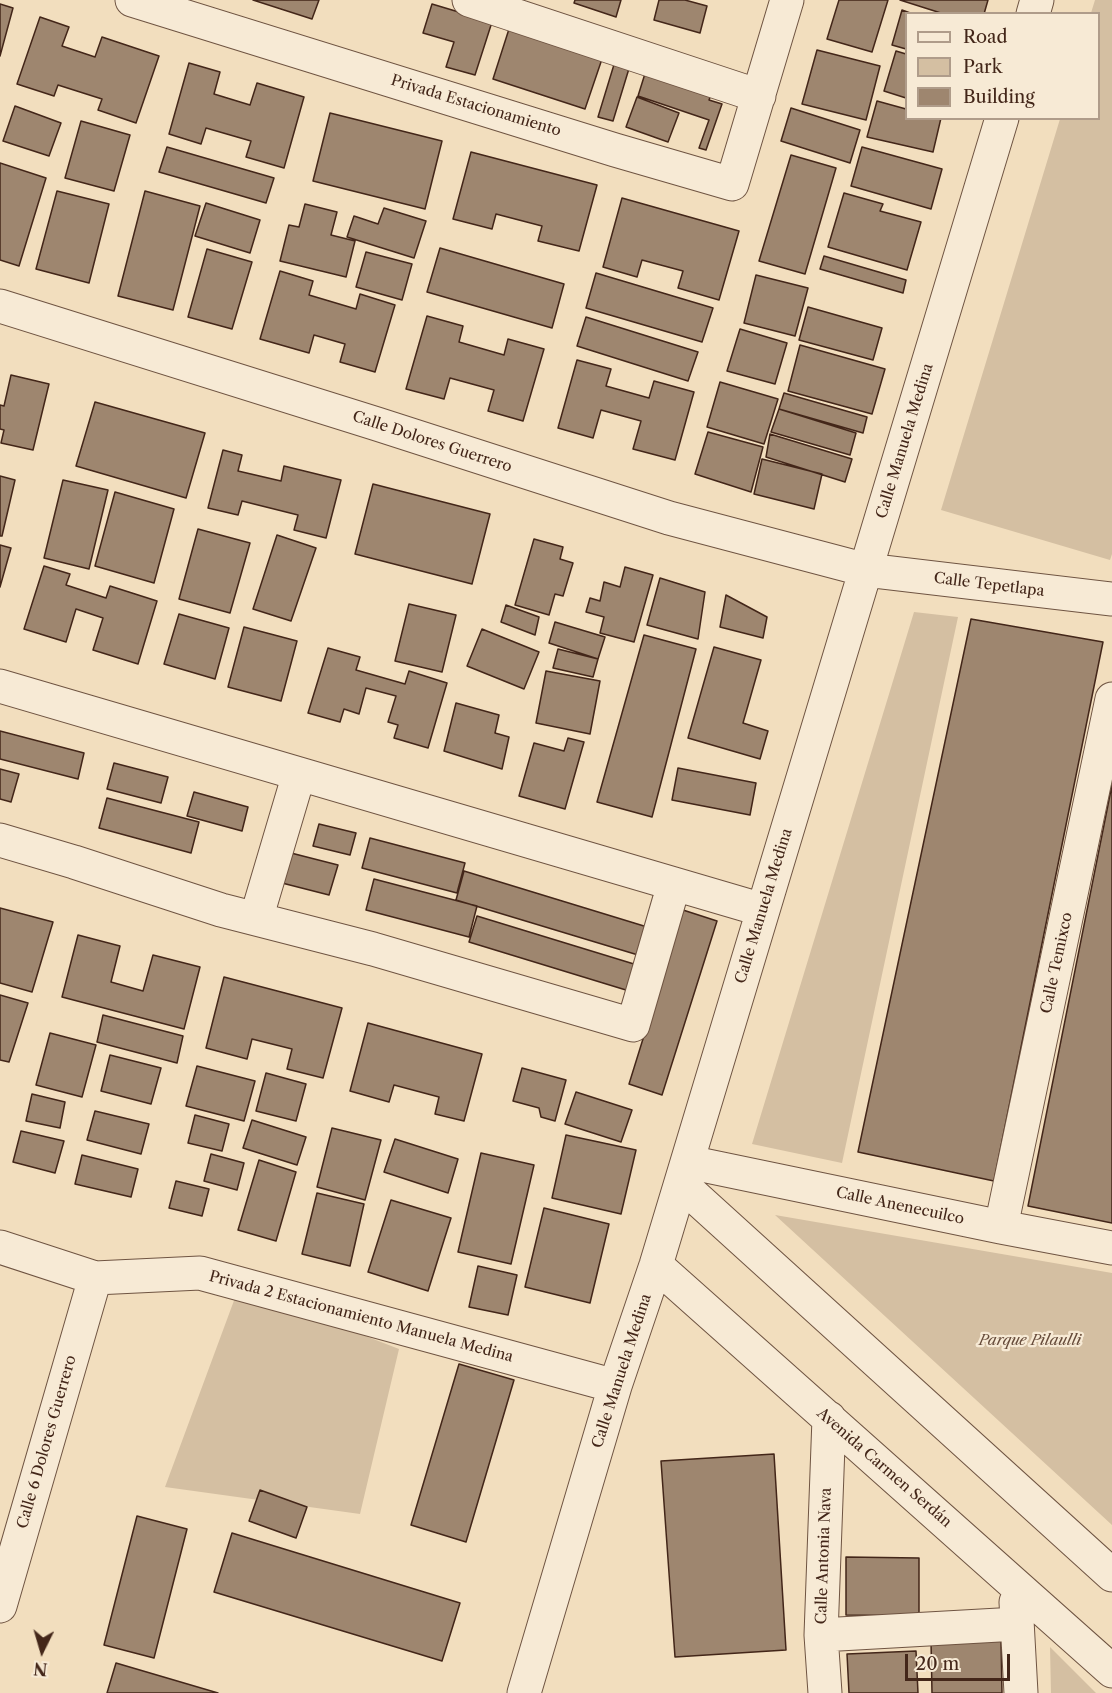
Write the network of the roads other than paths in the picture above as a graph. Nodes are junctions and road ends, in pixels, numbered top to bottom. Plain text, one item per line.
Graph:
1 (132, 0) edge
2 (469, 0) edge
3 (787, 0) edge
4 (759, 96) junction
5 (1001, 120) edge
6 (0, 306) edge
7 (867, 570) junction
8 (1112, 599) edge
9 (0, 686) edge
10 (1112, 699) edge
11 (299, 774) junction
12 (0, 840) edge
13 (674, 884) junction
14 (763, 910) junction
15 (256, 919) junction
16 (684, 1173) junction
17 (1001, 1227) junction
18 (0, 1247) edge
19 (1112, 1248) edge
20 (656, 1265) junction
21 (95, 1278) junction
22 (615, 1386) junction
23 (829, 1418) junction
24 (1112, 1575) edge
25 (1015, 1583) junction
26 (0, 1606) edge
27 (1017, 1624) junction
28 (821, 1635) junction
29 (1112, 1671) edge
30 (524, 1693) edge
31 (825, 1693) edge
32 (1021, 1693) edge

1 - 4 street, Privada Estacionamiento
2 - 4 street
3 - 4 street, Privada Estacionamiento
5 - 7 street, Calle Manuela Medina
6 - 7 street, Calle Dolores Guerrero
7 - 8 street, Calle Tepetlapa
7 - 14 street, Calle Manuela Medina
9 - 11 street
10 - 17 street, Calle Temixco
11 - 13 street
11 - 15 street
12 - 15 street
13 - 14 street
13 - 15 street
14 - 16 street, Calle Manuela Medina
16 - 17 street, Calle Anenecuilco
16 - 20 street, Calle Manuela Medina
16 - 24 street
17 - 19 street, Calle Anenecuilco
18 - 21 street, Privada 2 Estacionamiento Manuela Medina
20 - 22 street, Calle Manuela Medina
20 - 23 street, Avenida Carmen Serdán
21 - 22 street, Privada 2 Estacionamiento Manuela Medina
21 - 26 street, Calle 6 Dolores Guerrero
22 - 30 street, Calle Manuela Medina
23 - 25 street, Avenida Carmen Serdán
23 - 28 street, Calle Antonia Nava
25 - 27 street
25 - 29 street, Avenida Carmen Serdán
27 - 28 street
27 - 32 street
28 - 31 street, Calle Antonia Nava

